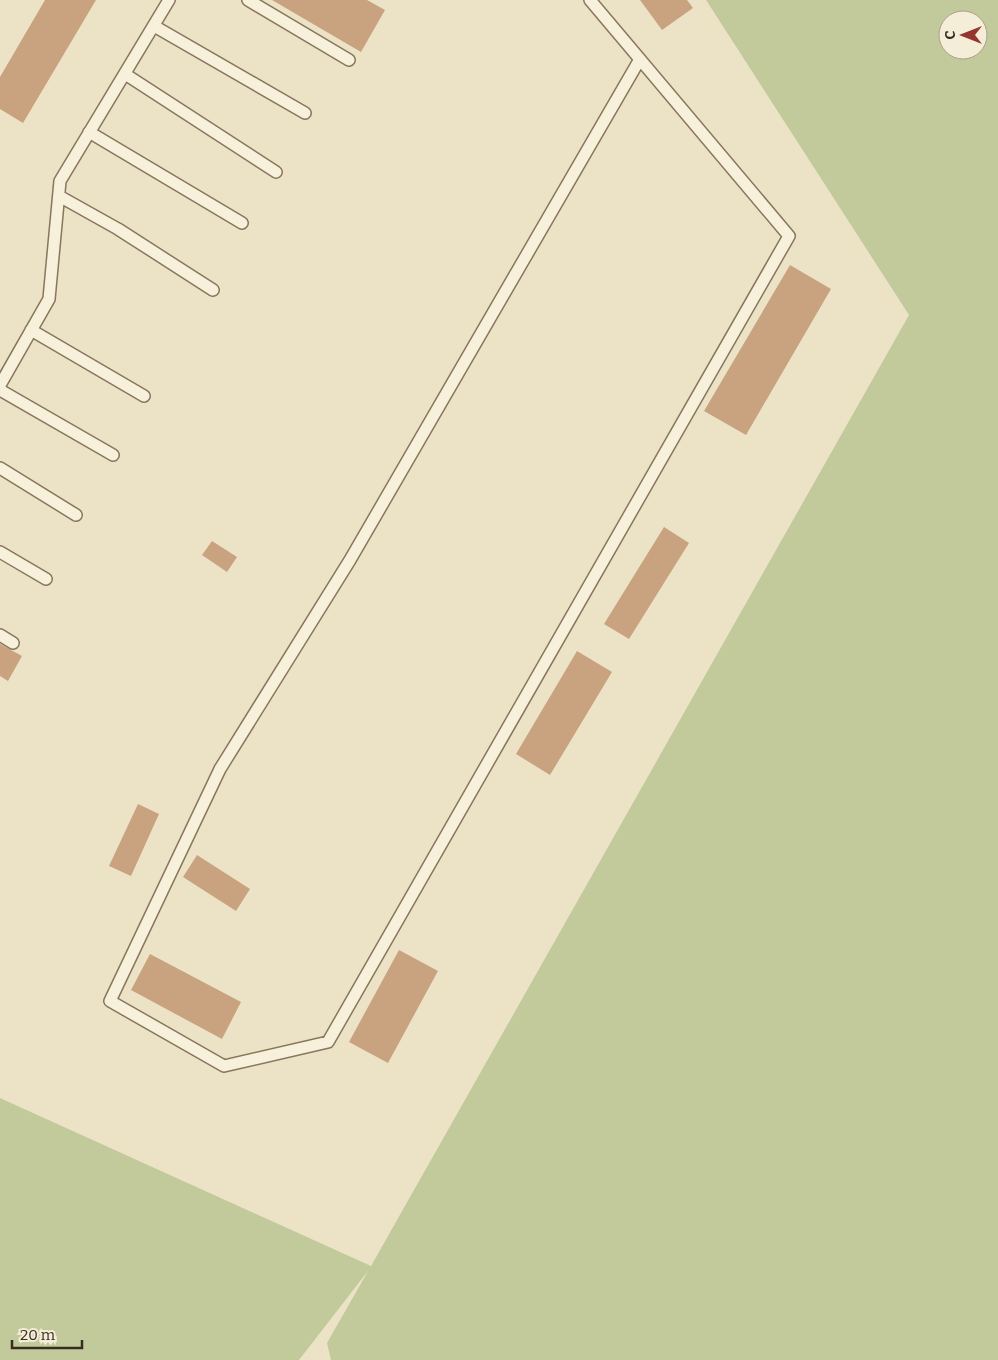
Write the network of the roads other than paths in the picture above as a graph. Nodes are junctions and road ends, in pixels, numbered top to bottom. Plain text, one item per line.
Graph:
1 (169, 0) edge
2 (248, 0) edge
3 (590, 0) edge
4 (154, 26) junction
5 (640, 58) junction
6 (349, 60) dead end
7 (125, 74) junction
8 (306, 113) dead end
9 (90, 132) junction
10 (276, 172) dead end
11 (59, 196) junction
12 (242, 223) dead end
13 (213, 290) dead end
14 (32, 330) junction
15 (0, 385) edge
16 (0, 390) edge
17 (144, 396) dead end
18 (113, 455) dead end
19 (0, 468) edge
20 (76, 515) dead end
21 (0, 552) edge
22 (46, 579) dead end
23 (0, 635) edge
24 (13, 643) dead end

1 - 4 lane
2 - 6 lane
3 - 5 lane
4 - 7 lane
4 - 8 lane
5 - 5 lane
7 - 9 lane
7 - 10 lane
9 - 11 lane
9 - 12 lane
11 - 13 lane
11 - 14 lane
14 - 15 lane
14 - 17 lane
16 - 18 lane
19 - 20 lane
21 - 22 lane
23 - 24 lane

